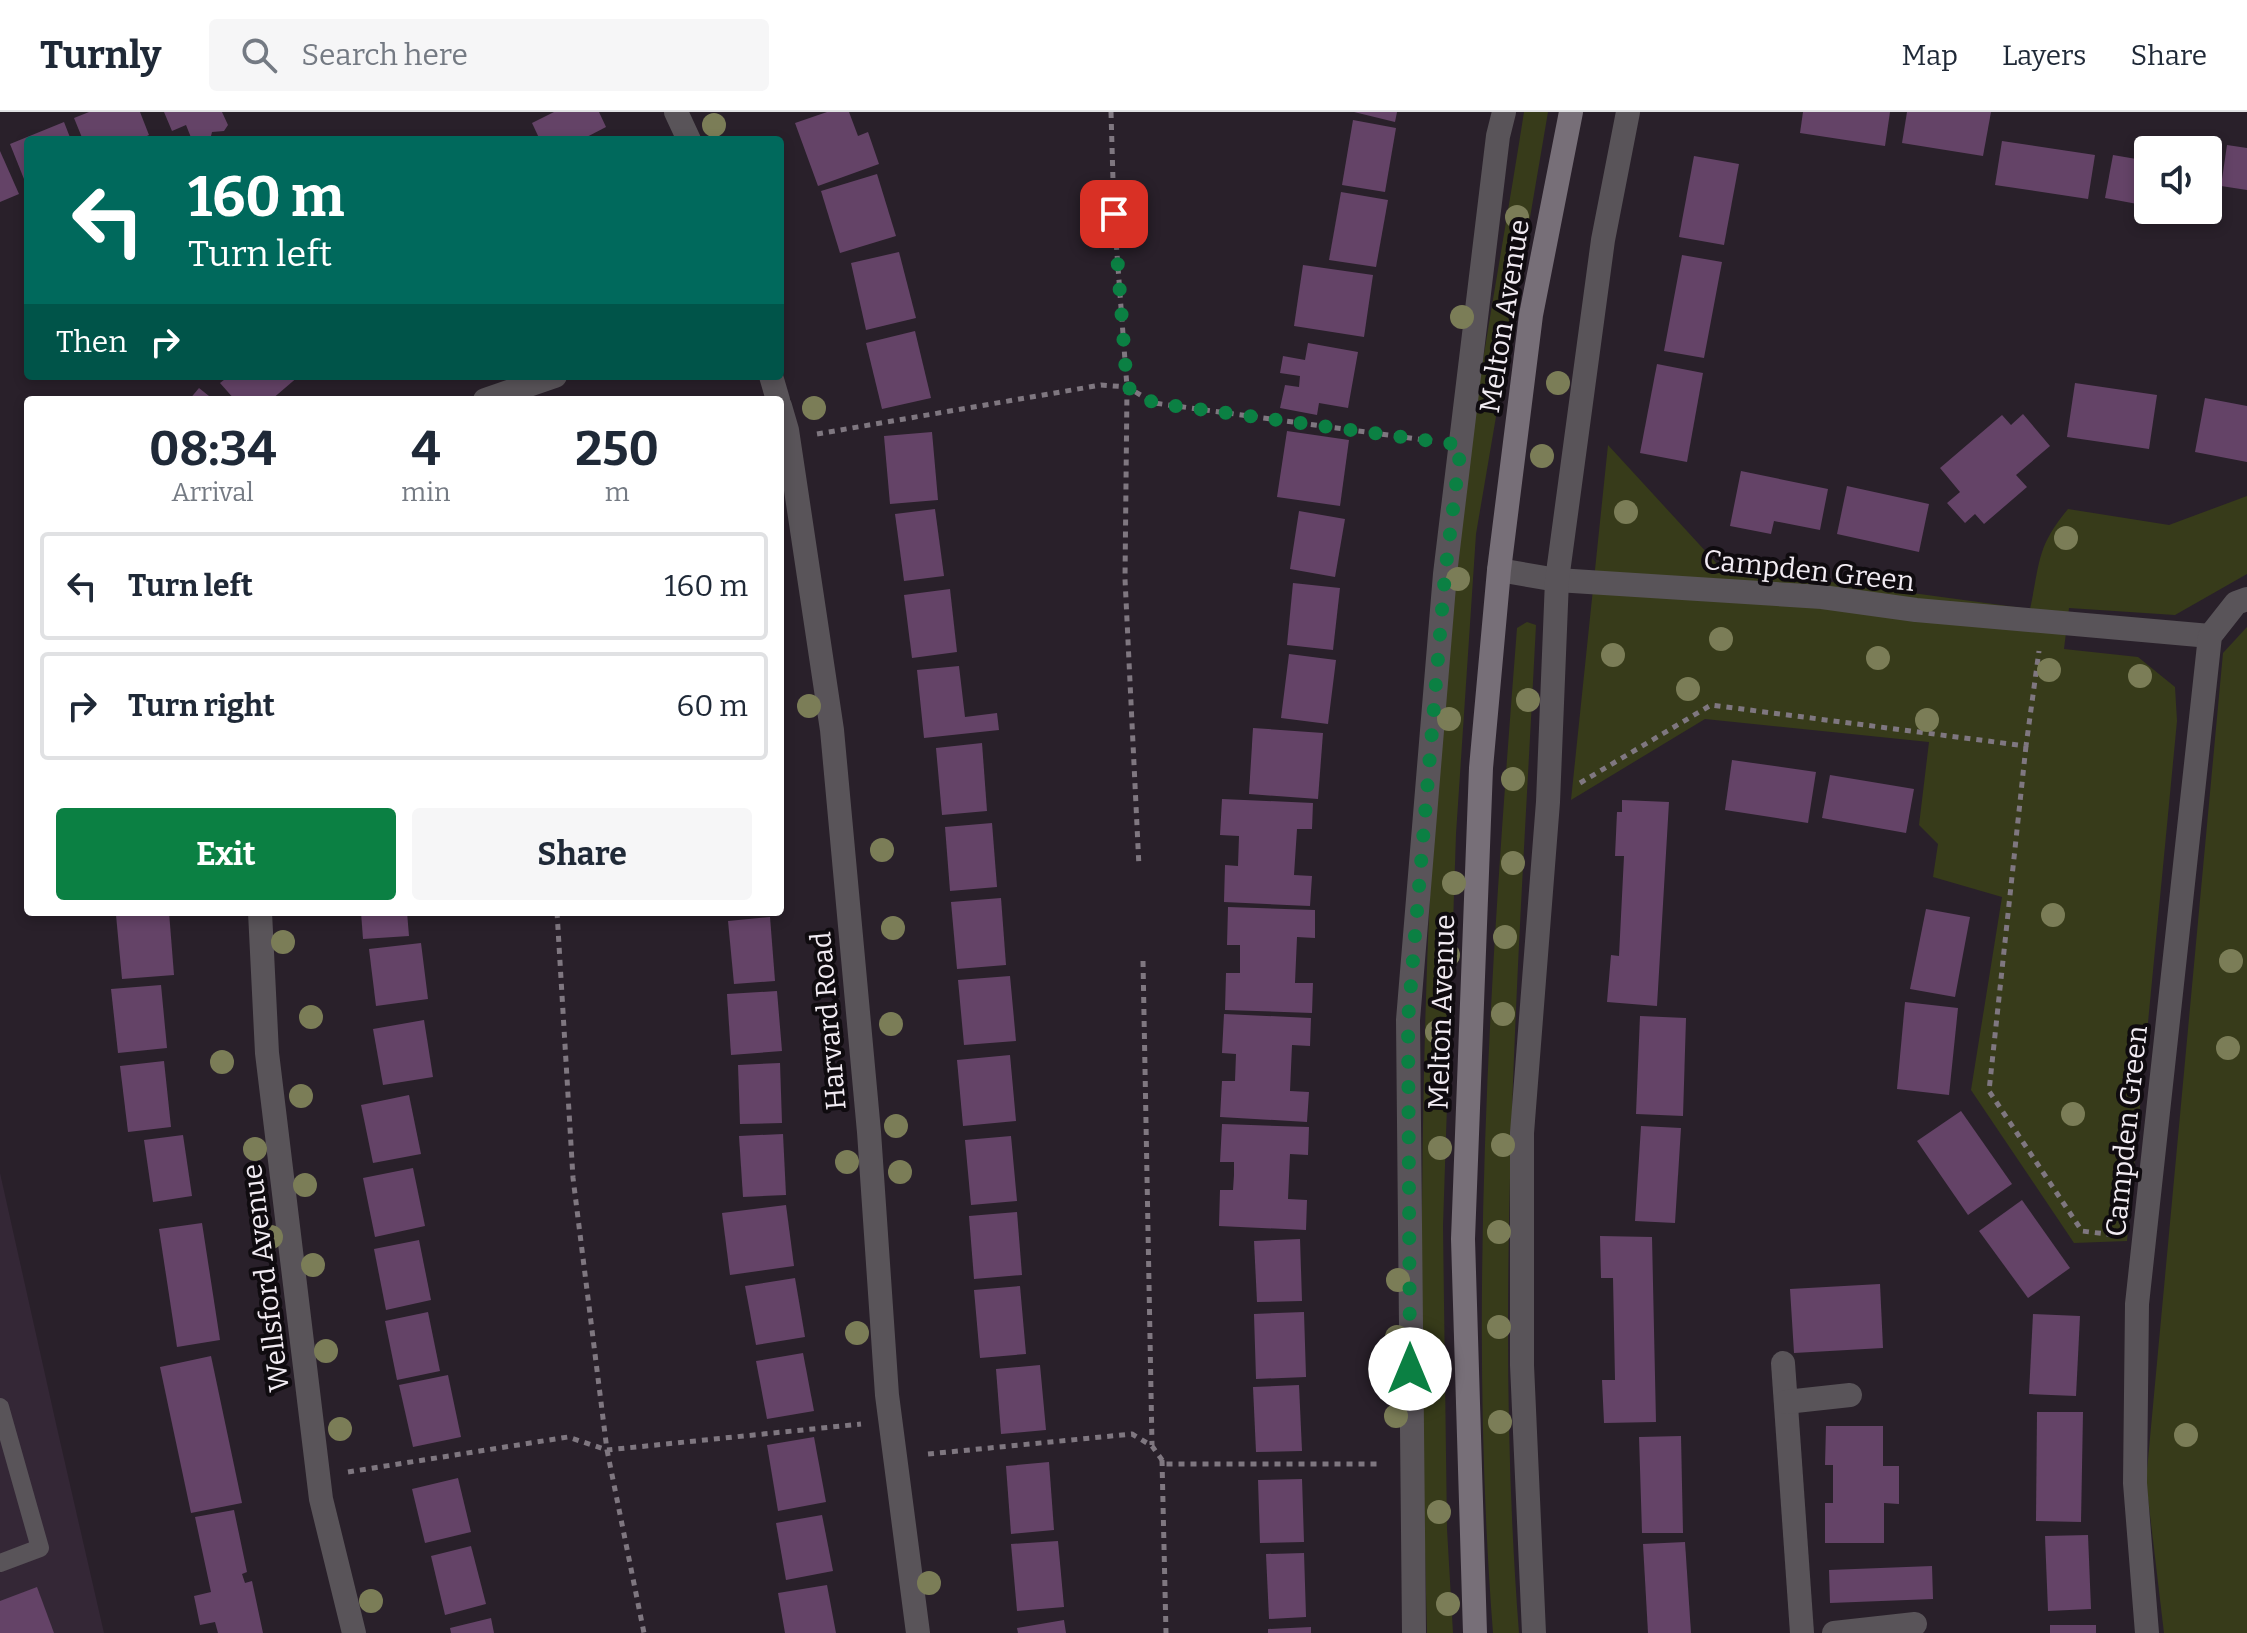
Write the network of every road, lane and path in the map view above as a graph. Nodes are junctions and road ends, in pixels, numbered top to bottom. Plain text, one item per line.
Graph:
1 (676, 112) edge
2 (1111, 112) edge
3 (1504, 112) edge
4 (1571, 112) edge
5 (1628, 112) edge
6 (687, 136) edge
7 (543, 380) edge
8 (1127, 387) junction
9 (497, 396) edge
10 (784, 422) edge
11 (788, 438) junction
12 (1461, 445) junction
13 (1499, 570) junction
14 (1557, 580) junction
15 (2247, 599) edge
16 (2043, 621) junction
17 (2210, 636) junction
18 (2026, 746) junction
19 (1548, 802) junction
20 (1139, 867) dead end
21 (260, 916) edge
22 (557, 916) edge
23 (1143, 961) dead end
24 (2145, 1239) junction
25 (1783, 1363) dead end
26 (1850, 1395) dead end
27 (1786, 1402) junction
28 (0, 1407) edge
29 (890, 1421) junction
30 (1152, 1446) junction
31 (607, 1450) junction
32 (895, 1457) junction
33 (1162, 1459) junction
34 (1411, 1465) junction
35 (319, 1477) junction
36 (0, 1563) edge
37 (1915, 1624) dead end
38 (354, 1633) edge
39 (644, 1633) edge
40 (918, 1633) edge
41 (1166, 1633) edge
42 (1414, 1633) edge
43 (1475, 1633) edge
44 (1534, 1633) edge
45 (1802, 1633) edge
46 (1834, 1633) edge
47 (2147, 1633) edge

1 - 6 street
2 - 8 path
3 - 12 street, Melton Avenue
4 - 13 street, Melton Avenue
5 - 14 street
7 - 9 street
8 - 11 path
8 - 12 path
8 - 20 path
10 - 11 street, Harvard Road
11 - 29 street, Harvard Road
12 - 34 street, Melton Avenue
13 - 14 street, Campden Green
13 - 43 street, Melton Avenue
14 - 16 street, Campden Green
14 - 19 street
15 - 17 street
16 - 17 street, Campden Green
16 - 18 path
17 - 24 street, Campden Green
18 - 19 path
18 - 24 path
19 - 44 street
21 - 35 street, Wellsford Avenue
22 - 31 path
23 - 30 path
24 - 47 street, Campden Green
25 - 27 street
26 - 27 street
27 - 45 street
28 - 36 lane
29 - 31 path
29 - 32 street, Harvard Road
30 - 32 path
30 - 33 path
31 - 35 path
31 - 39 path
32 - 40 street, Harvard Road
33 - 34 path
33 - 41 path
34 - 42 street, Melton Avenue
35 - 38 street, Wellsford Avenue
37 - 46 street

